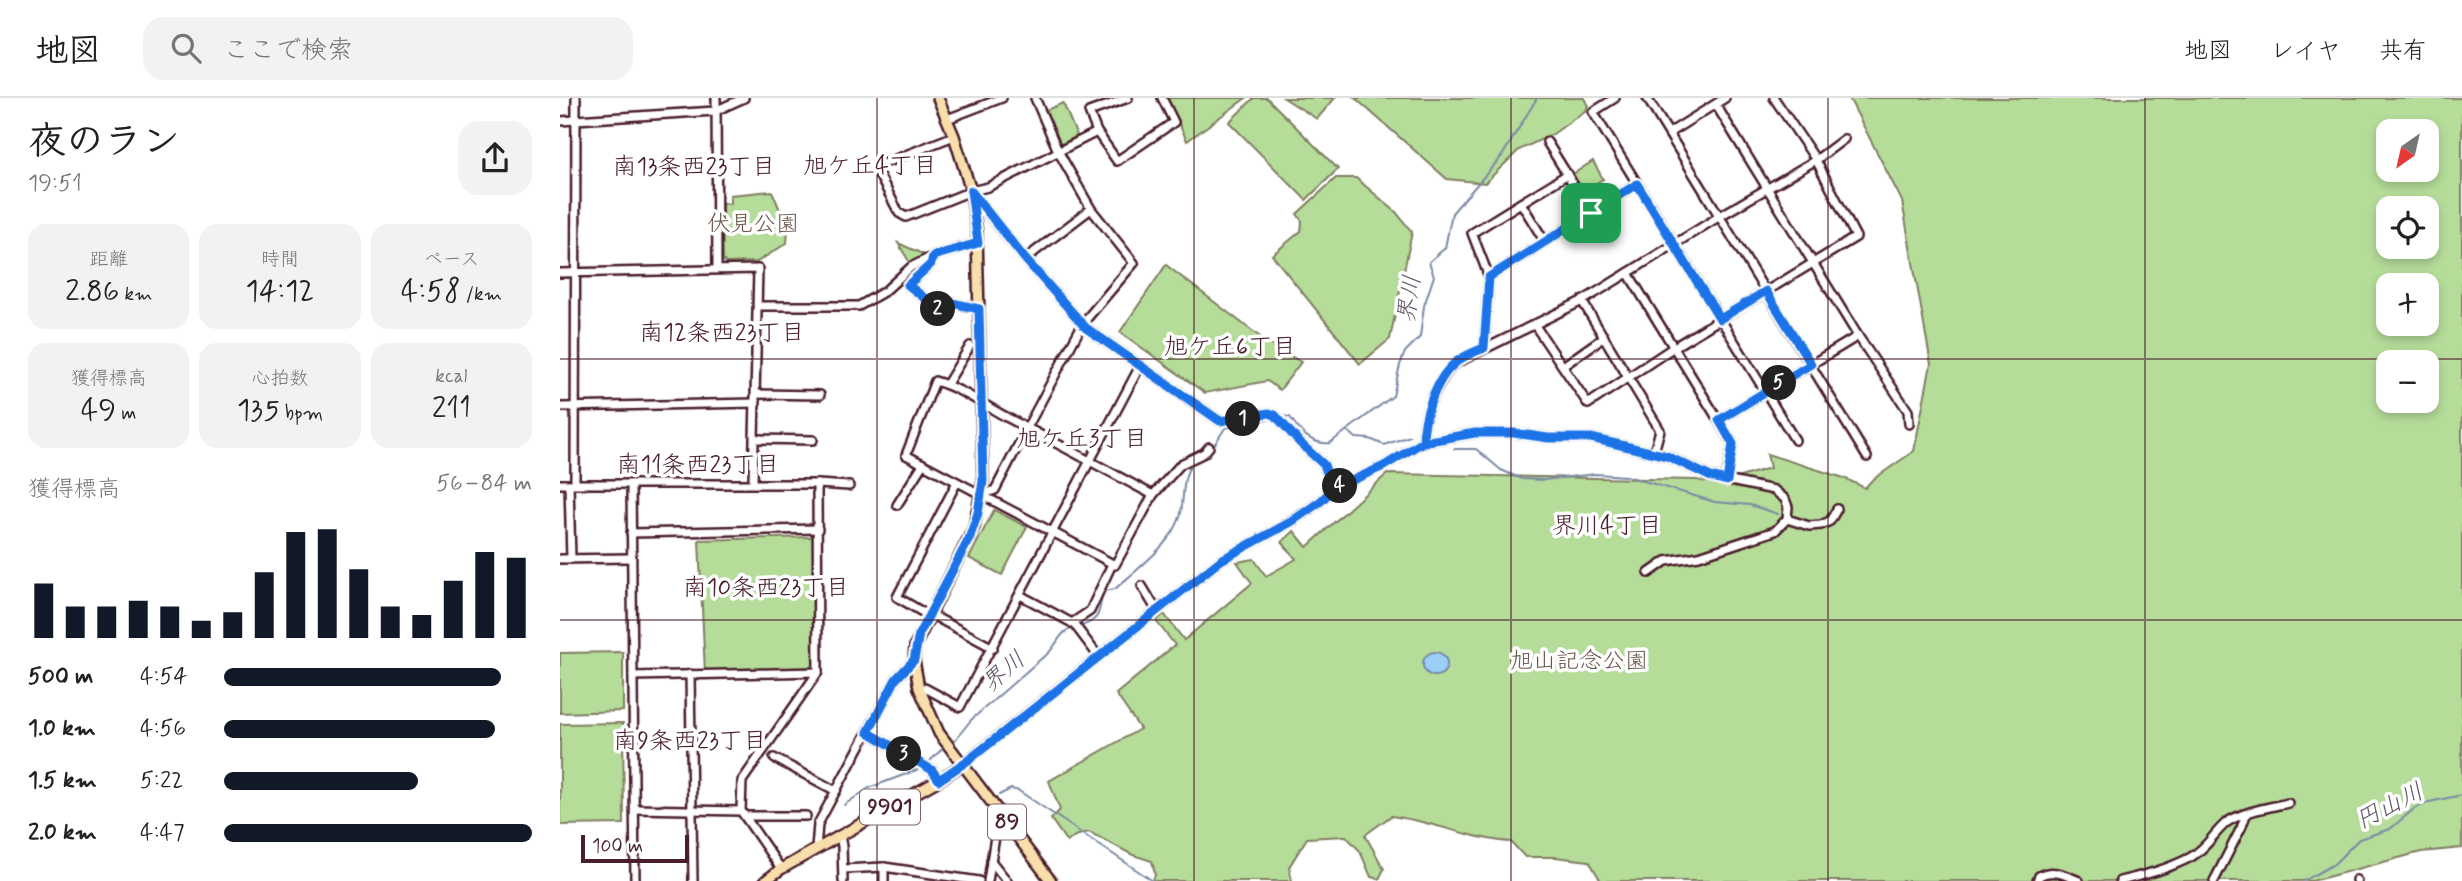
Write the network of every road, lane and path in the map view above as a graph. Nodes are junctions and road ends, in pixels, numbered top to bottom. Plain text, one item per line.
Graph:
1 (576, 98) edge
2 (716, 98) edge
3 (744, 98) edge
4 (938, 98) edge
5 (1002, 98) edge
6 (1035, 98) edge
7 (1128, 98) edge
8 (1162, 98) edge
9 (1615, 98) edge
10 (1647, 98) edge
11 (1725, 98) edge
12 (1774, 98) edge
13 (1716, 105) junction
14 (715, 111) junction
15 (947, 119) junction
16 (576, 120) junction
17 (560, 121) edge
18 (1097, 132) junction
19 (1669, 133) junction
20 (954, 136) junction
21 (1844, 139) dead end
22 (1548, 142) dead end
23 (1058, 151) junction
24 (1816, 160) junction
25 (1568, 174) junction
26 (1637, 184) junction
27 (1768, 190) junction
28 (971, 191) junction
29 (1521, 203) junction
30 (1091, 209) junction
31 (1591, 213) junction
32 (1720, 216) junction
33 (1545, 242) junction
34 (978, 243) junction
35 (1675, 244) junction
36 (933, 256) junction
37 (1025, 259) junction
38 (1813, 264) junction
39 (717, 269) junction
40 (575, 272) junction
41 (560, 273) edge
42 (1628, 273) junction
43 (1489, 277) junction
44 (1766, 291) junction
45 (1582, 301) junction
46 (758, 306) junction
47 (979, 309) junction
48 (1720, 319) junction
49 (1083, 323) junction
50 (1534, 324) junction
51 (1858, 336) junction
52 (1604, 337) junction
53 (970, 346) dead end
54 (1674, 346) junction
55 (1484, 348) junction
56 (1811, 364) junction
57 (1140, 366) junction
58 (1563, 366) junction
59 (1628, 376) junction
60 (947, 384) junction
61 (1765, 392) junction
62 (756, 394) junction
63 (820, 395) dead end
64 (755, 403) junction
65 (982, 404) junction
66 (560, 407) edge
67 (575, 407) junction
68 (1719, 420) junction
69 (1909, 424) dead end
70 (1027, 428) junction
71 (755, 439) junction
72 (813, 440) dead end
73 (1795, 440) dead end
74 (1423, 442) junction
75 (1209, 447) dead end
76 (1654, 452) junction
77 (1867, 457) dead end
78 (1090, 461) junction
79 (923, 464) junction
80 (1727, 481) junction
81 (753, 482) junction
82 (957, 482) junction
83 (568, 484) edge
84 (631, 484) junction
85 (817, 484) junction
86 (849, 486) dead end
87 (1333, 489) junction
88 (982, 495) junction
89 (1153, 495) junction
90 (897, 505) dead end
91 (1836, 509) dead end
92 (1787, 519) junction
93 (818, 528) junction
94 (1053, 532) junction
95 (631, 533) junction
96 (631, 558) junction
97 (560, 559) edge
98 (571, 559) junction
99 (1112, 564) junction
100 (1649, 573) dead end
101 (1142, 586) dead end
102 (1020, 595) junction
103 (1157, 611) junction
104 (929, 615) junction
105 (1072, 623) junction
106 (993, 648) junction
107 (1099, 657) junction
108 (914, 660) junction
109 (818, 671) junction
110 (690, 674) junction
111 (633, 676) junction
112 (919, 688) junction
113 (868, 732) junction
114 (774, 758) dead end
115 (963, 764) junction
116 (939, 780) junction
117 (836, 791) junction
118 (2288, 803) dead end
119 (635, 809) junction
120 (692, 810) junction
121 (743, 813) junction
122 (1002, 815) junction
123 (2246, 815) junction
124 (806, 816) dead end
125 (840, 836) junction
126 (816, 849) junction
127 (991, 861) junction
128 (884, 867) junction
129 (781, 869) junction
130 (843, 869) junction
131 (635, 881) edge
132 (693, 881) edge
133 (765, 881) edge
134 (843, 881) edge
135 (884, 881) edge
136 (979, 881) edge
137 (988, 881) edge
138 (1007, 881) edge
139 (1051, 881) edge
140 (2037, 881) edge
141 (2079, 881) edge
142 (2120, 881) edge
143 (2214, 881) edge

1 - 16 street
2 - 14 street
3 - 14 street
4 - 15 main road, 89
5 - 15 street
6 - 23 street
7 - 18 street
8 - 18 street
9 - 26 street
10 - 19 street
11 - 13 street
12 - 24 street
13 - 19 street
13 - 27 street
14 - 16 street
14 - 39 street
15 - 20 main road, 89
16 - 17 street
16 - 40 street
18 - 23 street
19 - 32 street
20 - 28 main road, 89
20 - 28 street
21 - 24 street
22 - 25 street
23 - 28 street
23 - 30 street
24 - 27 street
24 - 38 street
25 - 29 street
25 - 31 street
26 - 31 street
26 - 35 street
27 - 32 street
27 - 38 street
28 - 34 main road, 89
28 - 37 street
29 - 33 street
29 - 43 street
30 - 37 street
30 - 49 street
31 - 33 street
32 - 35 street
32 - 44 street
33 - 43 street
34 - 36 street
34 - 47 main road, 89
35 - 42 street
35 - 48 street
36 - 46 street
36 - 47 street
37 - 49 street
38 - 44 street
38 - 51 street
39 - 40 street
39 - 46 street
40 - 41 street
40 - 67 street
42 - 45 street
42 - 54 street
43 - 55 street
44 - 48 street
44 - 56 street
45 - 50 street
45 - 52 street
46 - 62 street
47 - 65 main road, 89
48 - 54 street
48 - 61 street
49 - 57 street
49 - 70 street
50 - 55 street
50 - 58 street
51 - 56 street
51 - 69 street
52 - 58 street
52 - 59 street
53 - 60 street
54 - 59 street
54 - 68 street
55 - 74 street
56 - 61 street
56 - 77 street
57 - 78 street
57 - 87 street
58 - 59 street
59 - 76 street
60 - 65 street
60 - 79 street
61 - 68 street
61 - 73 street
62 - 63 street
62 - 64 street
64 - 67 street
64 - 71 street
65 - 70 street
65 - 88 main road, 89
66 - 67 street
67 - 83 street
68 - 80 street
70 - 78 street
70 - 88 street
71 - 72 street
71 - 81 street
74 - 76 street
74 - 87 street
75 - 89 street
76 - 80 street
78 - 89 street
78 - 94 street
79 - 82 street
79 - 90 street
80 - 92 street
81 - 84 street
81 - 85 street
82 - 88 street
82 - 104 street
83 - 84 street
83 - 98 street
84 - 95 street
85 - 86 street
85 - 93 street
87 - 103 street
88 - 94 street
88 - 104 main road, 89
89 - 99 street
91 - 92 street
92 - 100 street
93 - 95 street
93 - 109 street
94 - 99 street
94 - 102 street
95 - 96 street
96 - 98 street
96 - 111 street
97 - 98 street
99 - 105 street
101 - 103 street
102 - 105 street
102 - 106 street
103 - 107 street
104 - 106 street
104 - 108 main road, 89
105 - 107 street
106 - 112 street
107 - 115 street
108 - 112 main road, 89
108 - 113 street
109 - 110 street
109 - 121 street
110 - 111 street
110 - 120 street
111 - 119 street
112 - 115 main road, 89
113 - 116 street
113 - 117 street
114 - 117 street
115 - 116 main road, 9901
115 - 122 main road, 89
116 - 125 main road, 9901
117 - 126 street
118 - 123 street
119 - 120 street
119 - 131 street
120 - 121 street
120 - 132 street
121 - 124 street
121 - 129 street
122 - 127 street
122 - 139 main road, 89
123 - 142 street
123 - 143 street
125 - 126 main road, 9901
125 - 130 street
126 - 129 main road, 9901
127 - 137 street
127 - 138 street
128 - 130 street
128 - 135 street
128 - 136 street
129 - 133 main road, 9901
130 - 134 street
140 - 141 street

